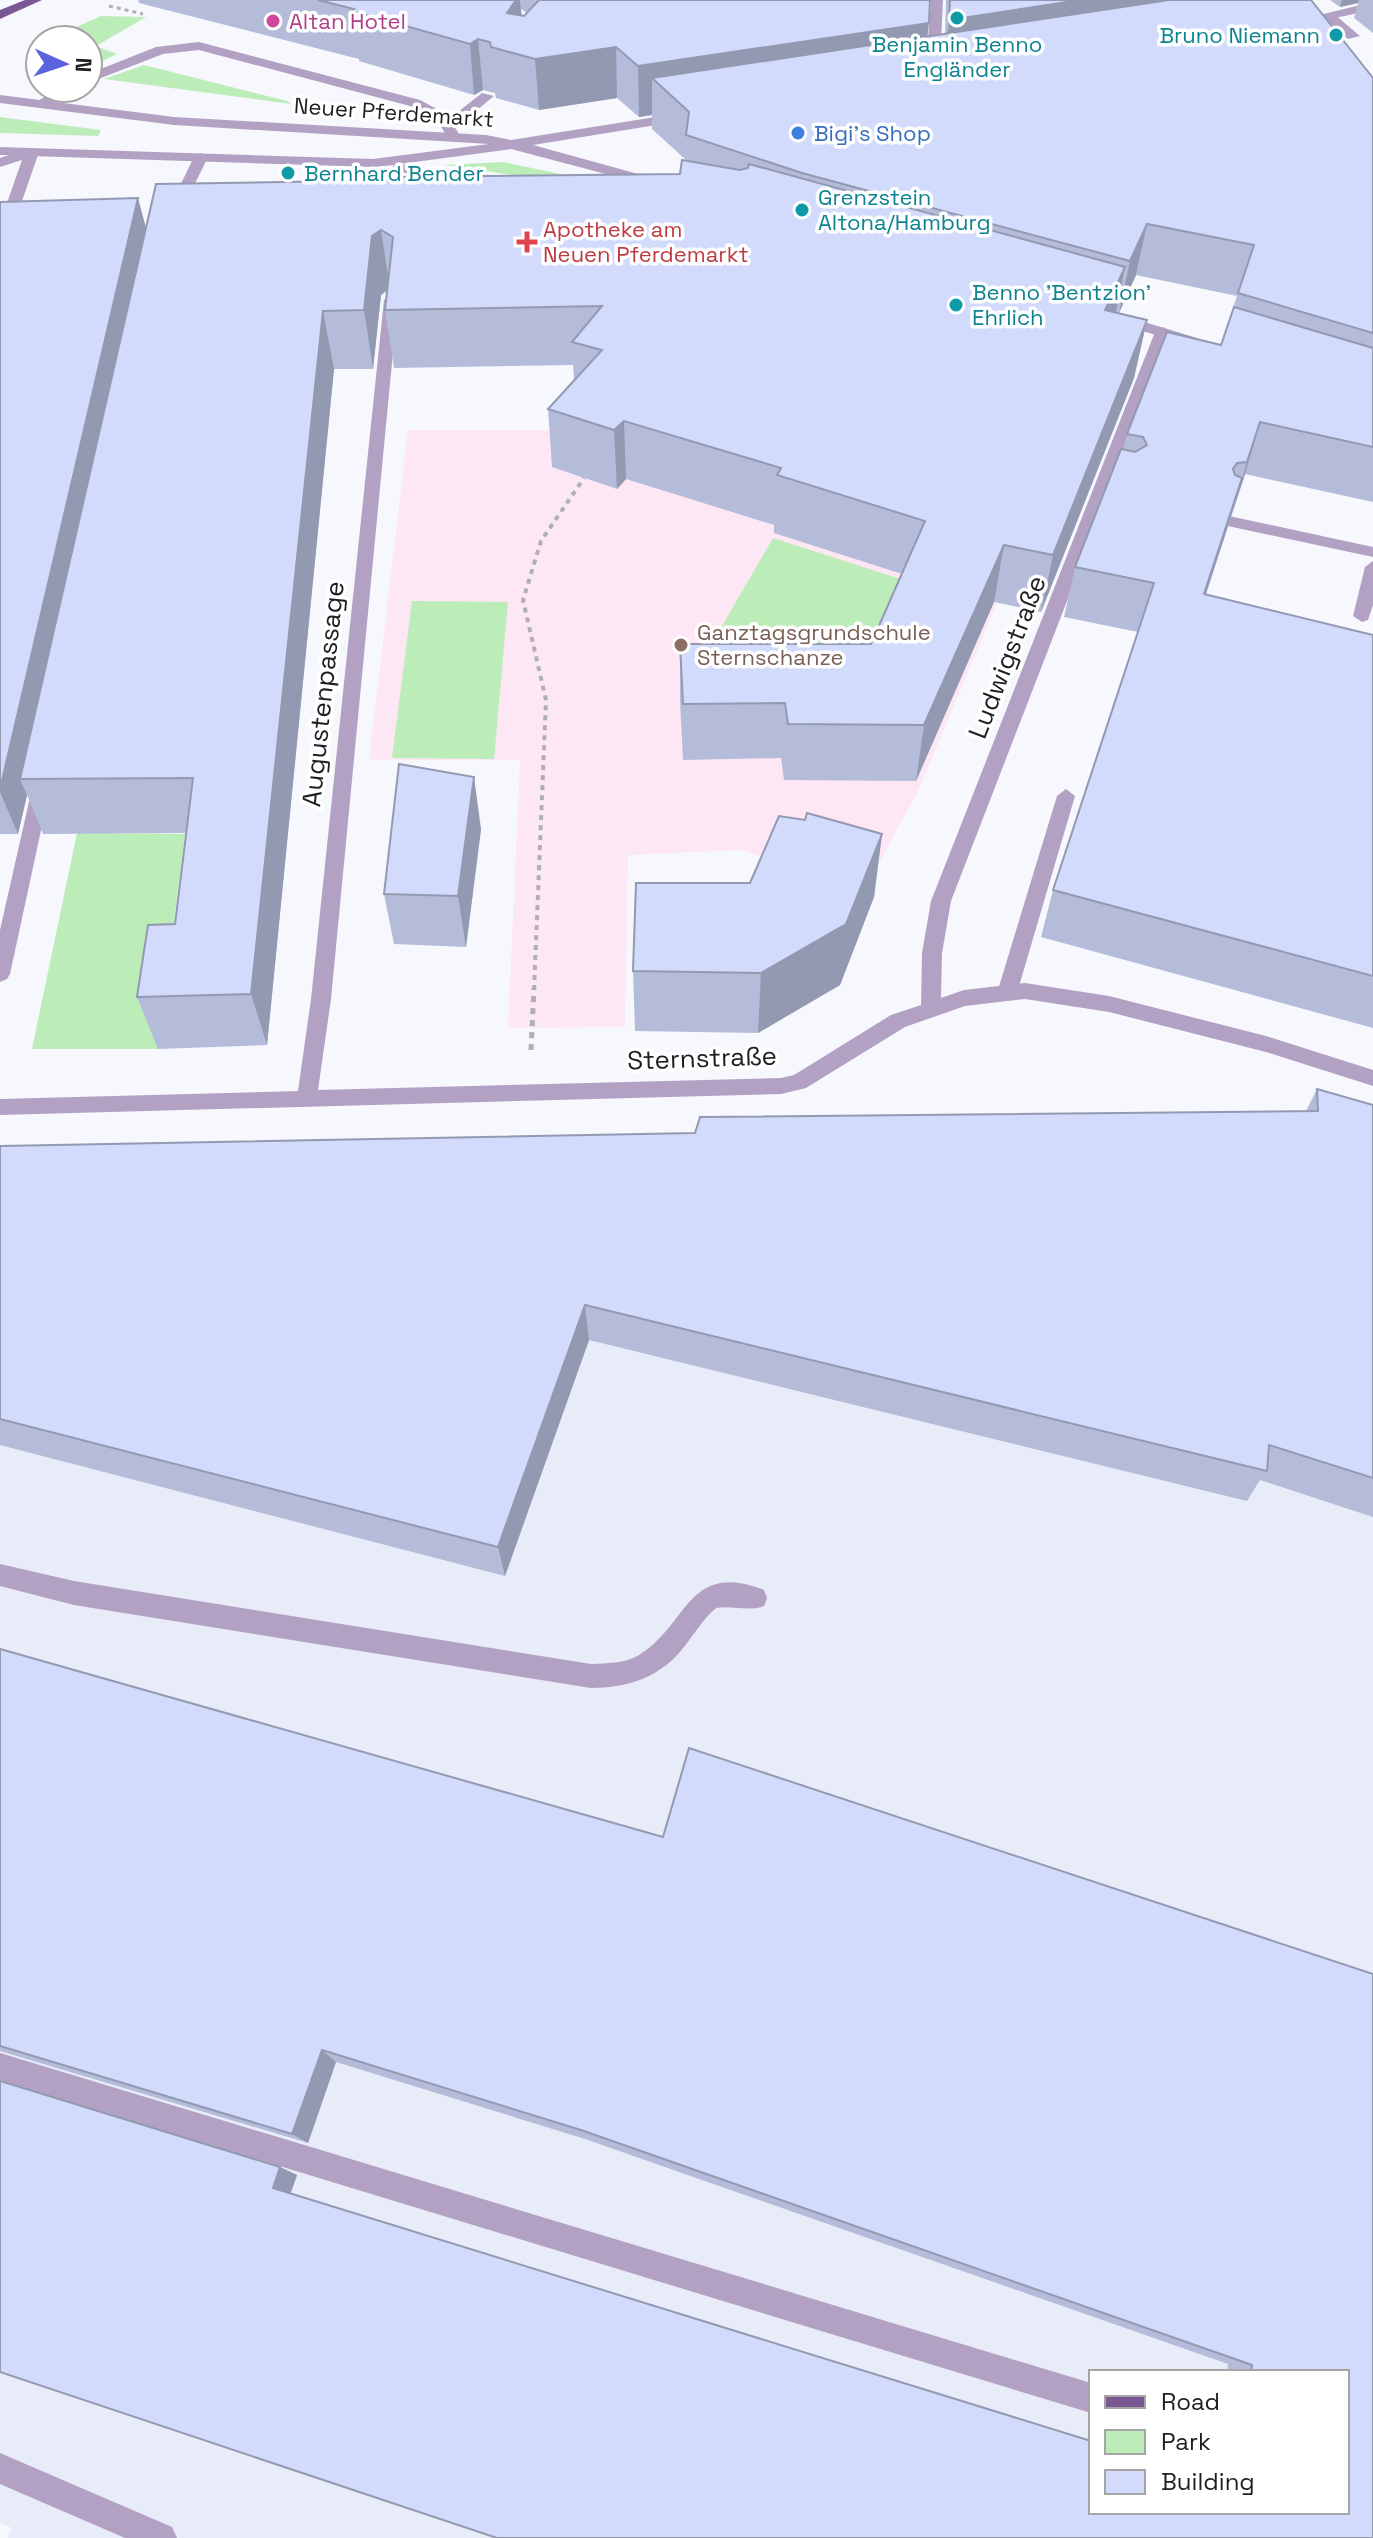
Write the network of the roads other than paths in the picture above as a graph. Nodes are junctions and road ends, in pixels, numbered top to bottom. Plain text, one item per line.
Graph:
1 (36, 0) edge
2 (937, 0) edge
3 (1373, 6) edge
4 (0, 15) edge
5 (1329, 17) junction
6 (1282, 24) edge
7 (1353, 36) dead end
8 (104, 73) edge
9 (948, 75) edge
10 (487, 96) dead end
11 (0, 99) edge
12 (24, 102) edge
13 (39, 104) edge
14 (698, 114) edge
15 (451, 131) junction
16 (512, 144) junction
17 (0, 151) edge
18 (32, 152) junction
19 (201, 157) junction
20 (0, 163) edge
21 (373, 163) junction
22 (503, 181) edge
23 (669, 188) edge
24 (166, 228) edge
25 (0, 244) edge
26 (391, 295) edge
27 (1097, 314) edge
28 (1163, 332) junction
29 (1208, 346) edge
30 (1099, 490) junction
31 (1124, 495) edge
32 (1229, 521) edge
33 (1373, 552) edge
34 (1373, 567) edge
35 (1362, 616) dead end
36 (44, 772) edge
37 (1066, 796) dead end
38 (0, 974) edge
39 (1007, 993) junction
40 (931, 1008) junction
41 (1373, 1078) edge
42 (307, 1097) junction
43 (0, 1107) edge
44 (0, 1575) edge
45 (755, 1598) dead end
46 (0, 2067) edge
47 (1089, 2397) edge
48 (0, 2468) edge
49 (161, 2538) edge

1 - 4 main road
2 - 9 street
3 - 5 street
5 - 6 street
5 - 7 street
8 - 15 street
10 - 15 street
11 - 12 street, Neuer Pferdemarkt
13 - 15 street, Neuer Pferdemarkt
14 - 16 street
15 - 16 street, Neuer Pferdemarkt
16 - 21 street, Neuer Pferdemarkt
16 - 23 street
17 - 18 street, Neuer Pferdemarkt
18 - 19 street, Neuer Pferdemarkt
18 - 20 street
18 - 25 street
19 - 21 street, Neuer Pferdemarkt
19 - 24 street
21 - 22 street
26 - 42 street, Augustenpassage
27 - 28 street
28 - 29 street
28 - 30 street, Ludwigstraße
30 - 31 street
30 - 40 street, Ludwigstraße
32 - 33 street
34 - 35 street
36 - 38 street
37 - 39 street
39 - 40 street, Sternstraße
39 - 41 street, Sternstraße
40 - 42 street, Sternstraße
42 - 43 street, Sternstraße
44 - 45 street
46 - 47 street
48 - 49 street

